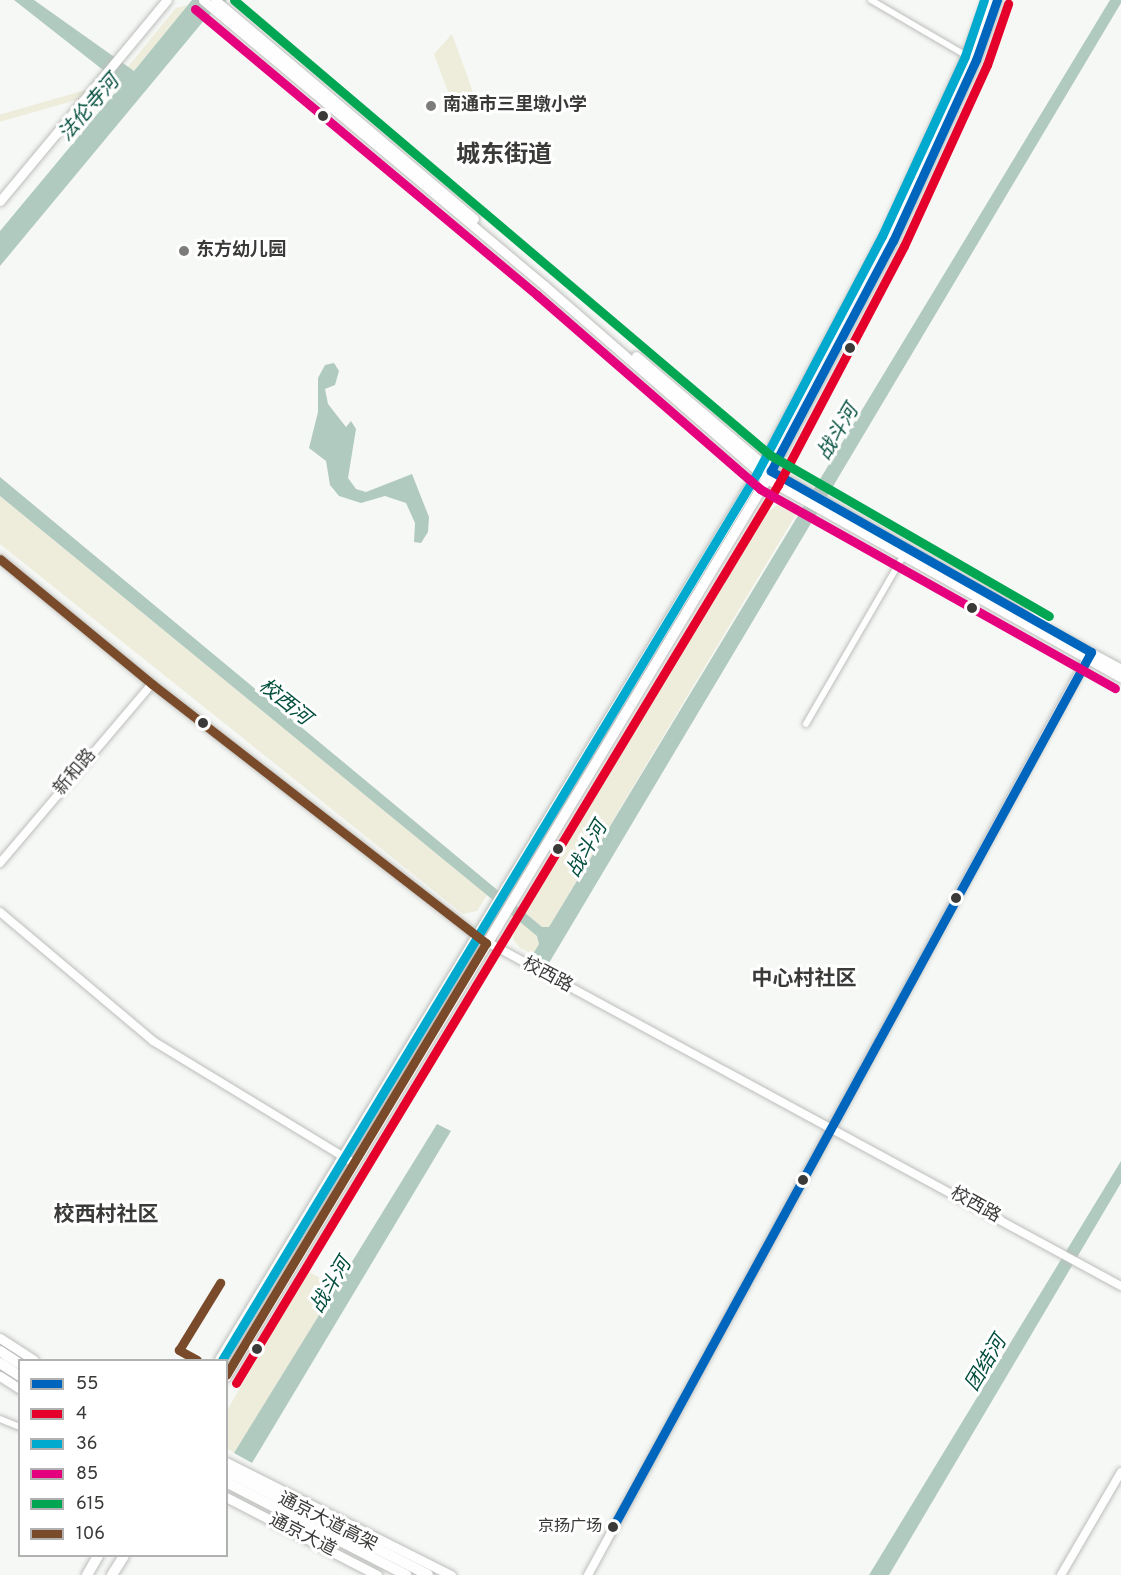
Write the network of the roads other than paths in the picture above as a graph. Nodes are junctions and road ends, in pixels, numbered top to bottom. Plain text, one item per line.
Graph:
1 (167, 0) edge
2 (203, 0) edge
3 (871, 0) edge
4 (988, 0) edge
5 (998, 0) edge
6 (218, 5) edge
7 (971, 58) junction
8 (0, 201) edge
9 (765, 472) junction
10 (824, 507) junction
11 (908, 548) junction
12 (0, 559) edge
13 (1089, 655) junction
14 (1121, 669) edge
15 (1121, 678) edge
16 (152, 684) junction
17 (807, 724) dead end
18 (0, 863) edge
19 (0, 912) edge
20 (482, 940) junction
21 (831, 1127) junction
22 (349, 1160) junction
23 (1121, 1286) edge
24 (0, 1338) edge
25 (0, 1351) edge
26 (32, 1359) edge
27 (221, 1359) edge
28 (0, 1363) edge
29 (18, 1363) edge
30 (228, 1373) edge
31 (18, 1375) edge
32 (0, 1376) edge
33 (18, 1388) edge
34 (0, 1419) edge
35 (18, 1426) edge
36 (228, 1463) edge
37 (228, 1472) edge
38 (1121, 1472) edge
39 (228, 1483) edge
40 (228, 1498) edge
41 (97, 1557) edge
42 (123, 1557) edge
43 (87, 1575) edge
44 (112, 1575) edge
45 (377, 1575) edge
46 (405, 1575) edge
47 (428, 1575) edge
48 (451, 1575) edge
49 (588, 1575) edge
50 (1061, 1575) edge

1 - 8 main road
2 - 6 main road
3 - 7 street
4 - 7 main road
5 - 7 main road
6 - 9 main road
7 - 9 main road
9 - 10 main road
9 - 20 main road
10 - 11 main road
10 - 13 main road
11 - 13 main road
11 - 17 street
12 - 16 street, 校西路
13 - 14 main road
13 - 15 main road
13 - 21 street
16 - 18 street, 新和路
16 - 20 street, 校西路
19 - 22 street
20 - 21 street, 校西路
20 - 22 main road
21 - 23 street, 校西路
21 - 49 street
22 - 27 main road
22 - 30 main road
24 - 26 main road
25 - 29 main road
28 - 31 main road
32 - 33 main road
34 - 35 street
36 - 48 main road, 通京大道
37 - 47 main road, 通京大道高架
38 - 50 street
39 - 46 main road, 通京大道高架
40 - 45 main road, 通京大道
41 - 43 main road
42 - 44 main road

